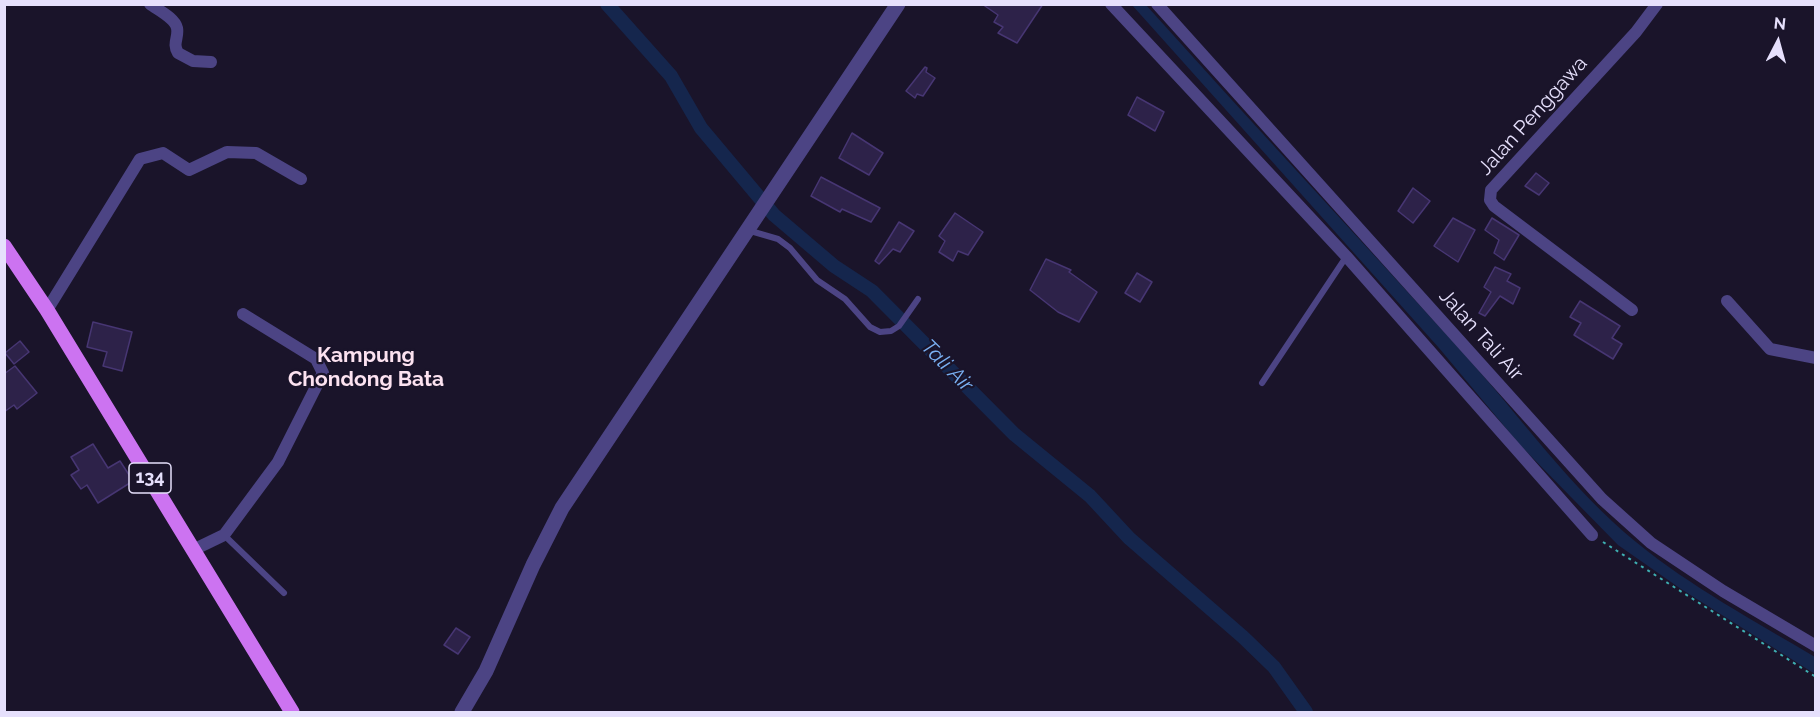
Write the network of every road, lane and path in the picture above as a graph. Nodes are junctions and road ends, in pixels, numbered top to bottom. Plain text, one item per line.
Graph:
1 (150, 4) edge
2 (898, 4) edge
3 (1111, 4) edge
4 (1157, 4) edge
5 (1657, 4) edge
6 (212, 62) dead end
7 (301, 179) dead end
8 (747, 230) junction
9 (4, 246) edge
10 (1346, 256) junction
11 (918, 299) dead end
12 (1728, 301) dead end
13 (47, 310) junction
14 (1632, 310) dead end
15 (243, 314) dead end
16 (1815, 358) edge
17 (1262, 383) dead end
18 (224, 535) junction
19 (1592, 535) joint
20 (193, 550) junction
21 (284, 593) dead end
22 (1815, 646) edge
23 (1815, 677) edge
24 (468, 710) edge
25 (292, 712) edge

1 - 6 street
2 - 8 street
3 - 10 street
4 - 22 street, Jalan Tali Air
5 - 14 street, Jalan Penggawa
7 - 13 street
8 - 11 lane
8 - 24 street
9 - 13 main road, 134
10 - 17 lane
10 - 19 street
12 - 16 street
13 - 20 main road, 134
15 - 18 street
18 - 20 street
18 - 21 lane
19 - 23 path
20 - 25 main road, 134

